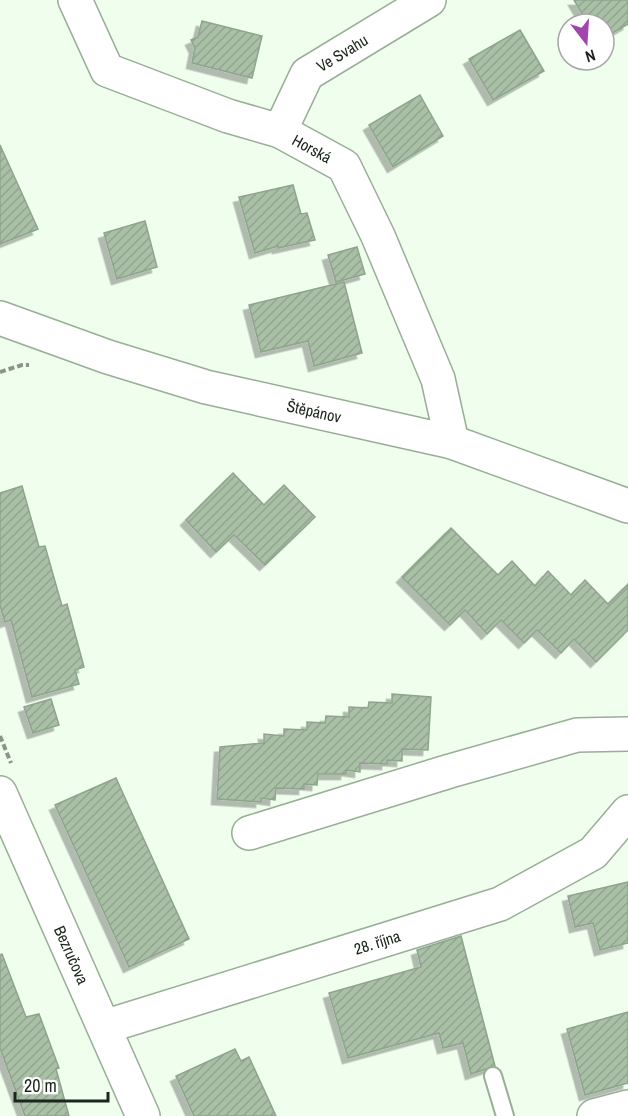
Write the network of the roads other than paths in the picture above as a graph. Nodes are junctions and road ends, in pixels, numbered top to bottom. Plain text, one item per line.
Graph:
1 (75, 0) edge
2 (429, 0) edge
3 (280, 130) junction
4 (0, 318) edge
5 (452, 442) junction
6 (628, 506) edge
7 (628, 734) edge
8 (0, 793) edge
9 (628, 812) edge
10 (249, 834) dead end
11 (104, 1027) junction
12 (493, 1076) dead end
13 (628, 1107) edge
14 (143, 1116) edge
15 (505, 1116) edge
16 (594, 1116) edge

1 - 3 street, Horská
2 - 3 street, Ve Svahu
3 - 5 street, Horská
4 - 5 street, Štěpánov
5 - 6 street, Štěpánov
7 - 10 street
8 - 11 street, Bezručova
9 - 11 street, 28. října
11 - 14 street, Bezručova
12 - 15 lane
13 - 16 street

